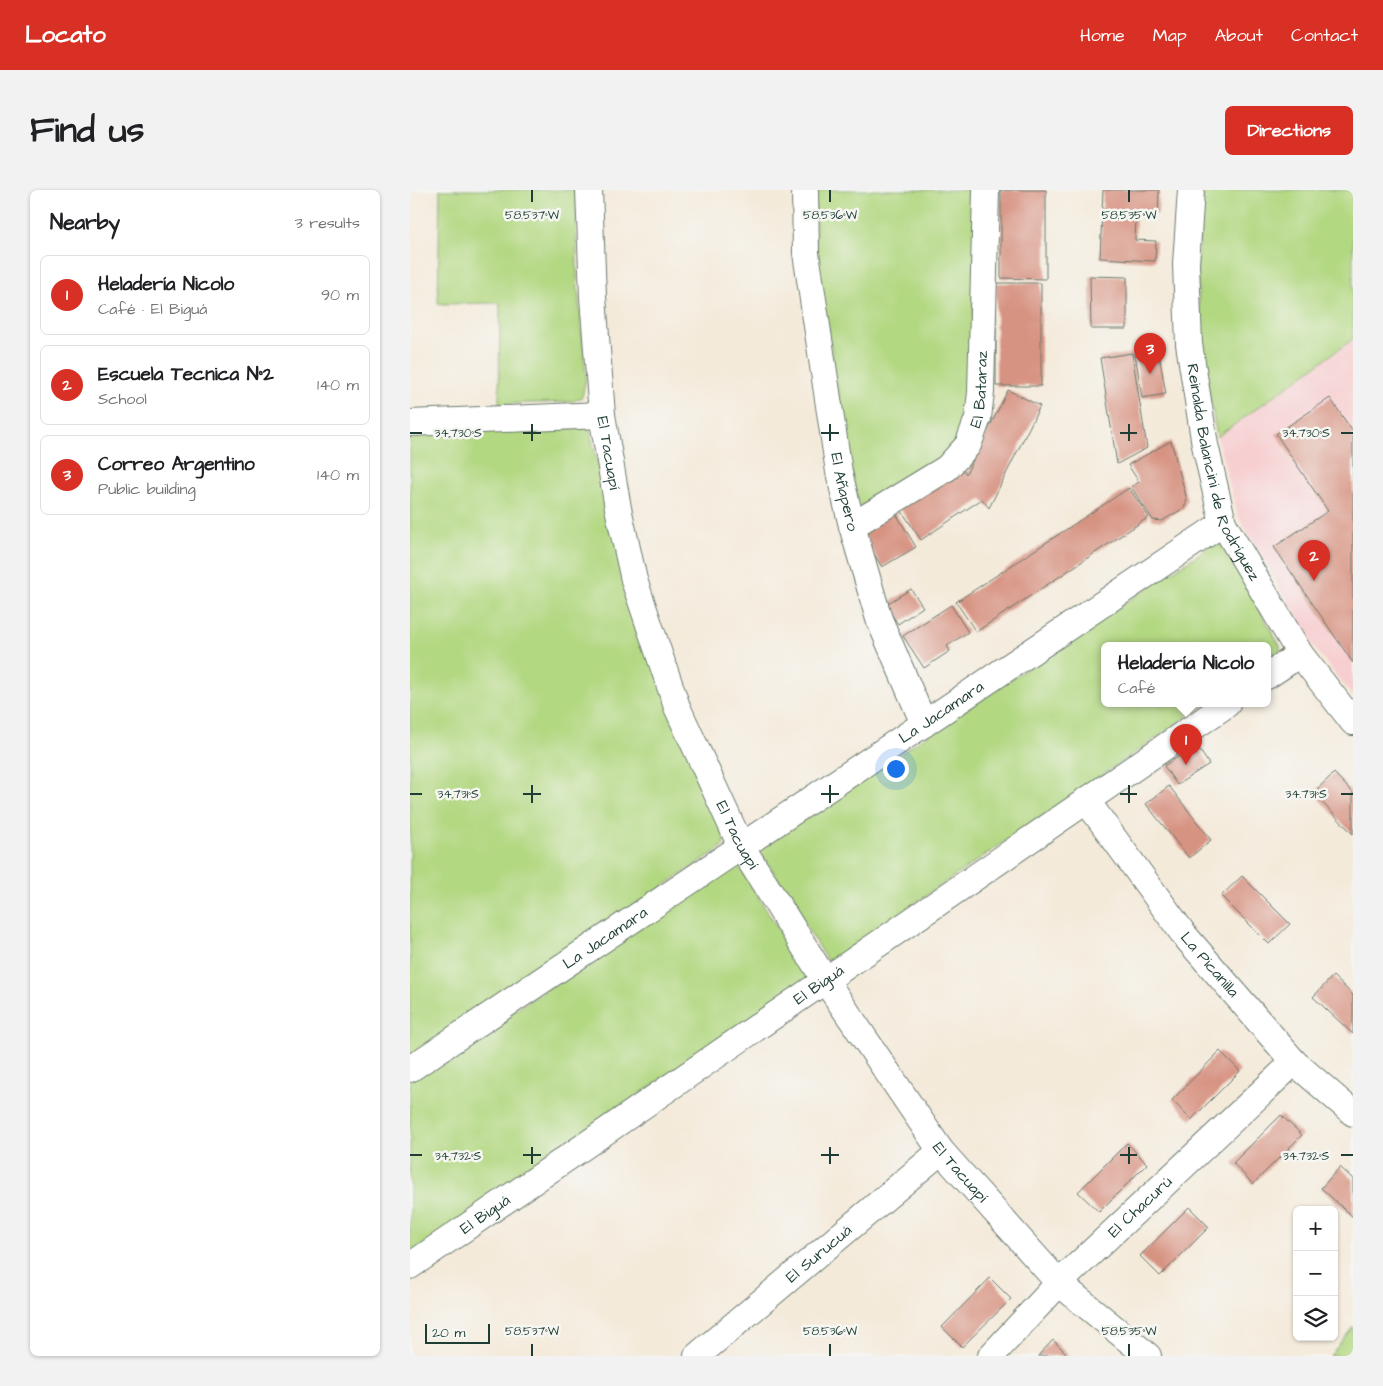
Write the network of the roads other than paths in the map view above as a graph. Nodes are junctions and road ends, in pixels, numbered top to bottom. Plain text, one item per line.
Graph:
1 (589, 190) edge
2 (805, 190) edge
3 (986, 190) edge
4 (1191, 190) edge
5 (602, 415) junction
6 (410, 423) edge
7 (1223, 523) junction
8 (852, 526) junction
9 (1300, 654) junction
10 (1271, 673) edge
11 (1223, 707) edge
12 (1353, 722) edge
13 (924, 724) junction
14 (1086, 800) junction
15 (741, 846) junction
16 (825, 980) junction
17 (1294, 1062) junction
18 (410, 1069) edge
19 (1353, 1113) edge
20 (940, 1151) junction
21 (410, 1266) edge
22 (1059, 1283) junction
23 (697, 1356) edge
24 (991, 1356) edge
25 (1148, 1356) edge

1 - 5 street, El Tacuapí
2 - 8 street, El Añapero
3 - 8 street, El Bataraz
4 - 7 street, Reinalda Balancini de Rodríguez
5 - 6 street
5 - 15 street, El Tacuapí
7 - 9 street, Reinalda Balancini de Rodríguez
7 - 13 street, La Jacamara
8 - 13 street, El Añapero
9 - 10 street
9 - 12 street, Reinalda Balancini de Rodríguez
11 - 14 street, El Biguá
13 - 15 street, La Jacamara
14 - 16 street, El Biguá
14 - 17 street, La Picanilla
15 - 16 street, El Tacuapí
15 - 18 street, La Jacamara
16 - 20 street, El Tacuapí
16 - 21 street, El Biguá
17 - 19 street, La Picanilla
17 - 22 street, El Chacurú
20 - 22 street, El Tacuapí
20 - 23 street, El Surucuá
22 - 24 street, El Chacurú
22 - 25 street, El Tacuapí

